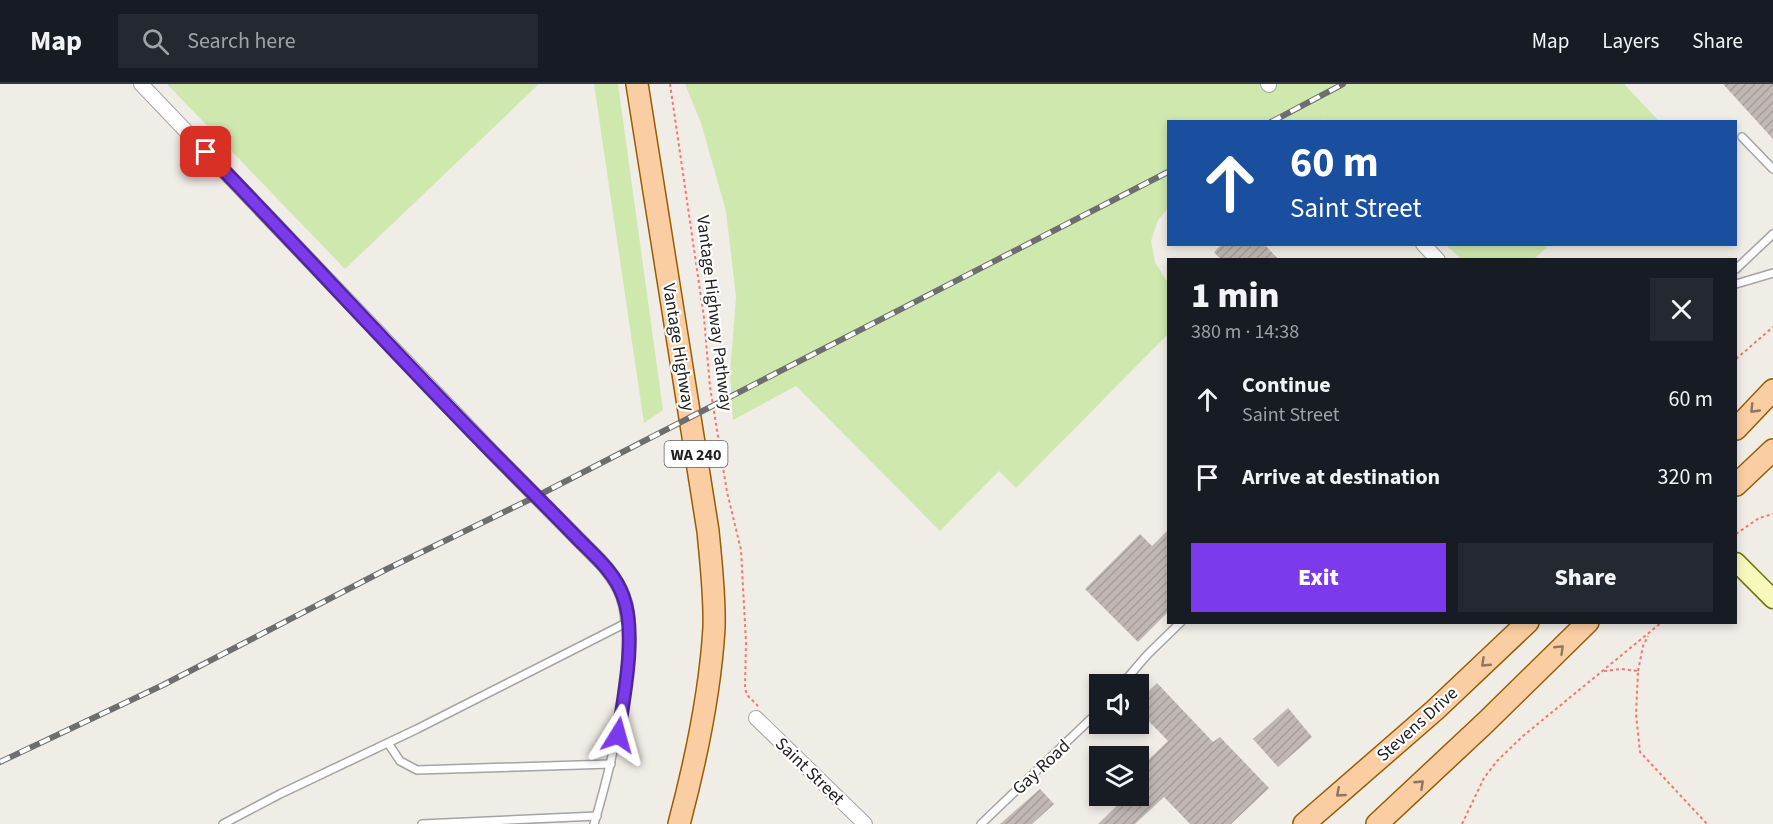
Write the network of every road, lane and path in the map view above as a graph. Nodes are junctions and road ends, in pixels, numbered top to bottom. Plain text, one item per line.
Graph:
1 (141, 84) edge
2 (637, 84) edge
3 (670, 84) edge
4 (1742, 137) dead end
5 (1773, 169) edge
6 (1773, 234) edge
7 (1425, 246) edge
8 (1436, 258) edge
9 (1737, 268) edge
10 (1773, 273) edge
11 (1737, 284) edge
12 (1773, 327) edge
13 (1737, 358) edge
14 (1773, 390) edge
15 (1737, 428) edge
16 (1773, 450) edge
17 (1737, 484) edge
18 (1773, 514) edge
19 (1737, 533) edge
20 (1737, 563) edge
21 (1773, 599) edge
22 (628, 622) junction
23 (1179, 624) edge
24 (1526, 624) edge
25 (1586, 624) edge
26 (1660, 624) edge
27 (1648, 636) junction
28 (1604, 671) junction
29 (1638, 671) junction
30 (1131, 674) edge
31 (756, 718) joint
32 (1089, 721) edge
33 (388, 743) junction
34 (611, 764) junction
35 (597, 816) junction
36 (224, 824) edge
37 (422, 824) edge
38 (594, 824) edge
39 (679, 824) edge
40 (865, 824) edge
41 (981, 824) edge
42 (1304, 824) edge
43 (1377, 824) edge
44 (1462, 824) edge
45 (1707, 824) edge

1 - 22 street
2 - 39 main road, Vantage Highway / WA 240
3 - 31 path, Vantage Highway Pathway
4 - 5 lane
6 - 9 lane
7 - 8 street
10 - 11 lane
12 - 13 path
14 -> 15 main road
16 - 17 main road
18 - 19 path
20 - 21 street
22 - 33 lane
22 - 34 lane
23 - 30 lane
24 -> 42 main road, Stevens Drive
43 -> 25 main road
26 - 27 path
27 - 28 path
27 - 29 path
28 - 29 path
28 - 44 path
29 - 45 path
31 - 40 street, Saint Street
32 - 41 lane, Gay Road
33 - 34 lane
33 - 36 lane
34 - 35 lane
35 - 37 lane
35 - 38 lane

